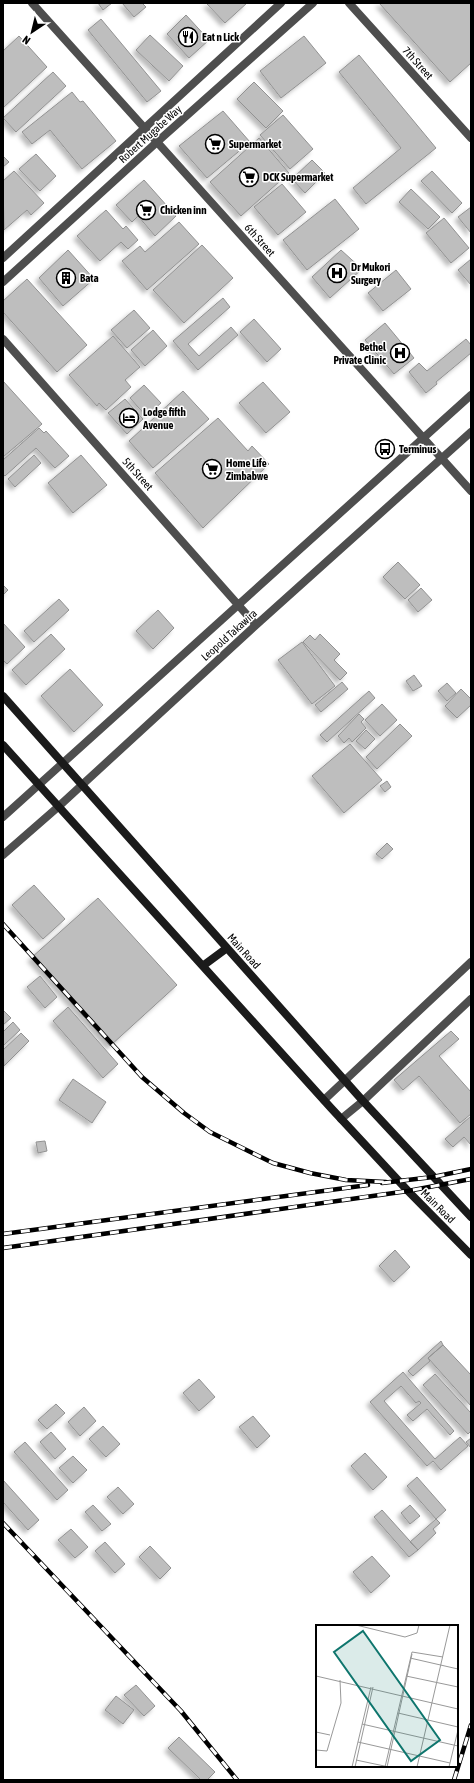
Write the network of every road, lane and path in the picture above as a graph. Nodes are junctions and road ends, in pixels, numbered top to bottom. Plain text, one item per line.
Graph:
1 (32, 3) edge
2 (281, 3) edge
3 (313, 3) edge
4 (349, 3) edge
5 (145, 128) junction
6 (471, 138) edge
7 (157, 142) junction
8 (3, 258) edge
9 (3, 282) edge
10 (3, 339) edge
11 (471, 394) edge
12 (471, 432) edge
13 (424, 438) junction
14 (441, 458) junction
15 (471, 491) edge
16 (239, 604) junction
17 (256, 625) junction
18 (3, 696) edge
19 (3, 745) edge
20 (62, 762) junction
21 (39, 784) junction
22 (82, 784) junction
23 (58, 807) junction
24 (3, 816) edge
25 (3, 855) edge
26 (227, 948) junction
27 (471, 962) edge
28 (204, 965) junction
29 (471, 999) edge
30 (345, 1080) junction
31 (324, 1100) junction
32 (363, 1101) junction
33 (341, 1119) junction
34 (471, 1217) edge
35 (471, 1255) edge

1 - 5 street, 6th Street
2 - 5 street, Robert Mugabe Way
3 - 7 street, Robert Mugabe Way
4 - 6 street, 7th Street
5 - 7 street, 6th Street
5 - 8 street, Robert Mugabe Way
7 - 9 street, Robert Mugabe Way
7 - 13 street, 6th Street
10 - 16 street, 5th Street
11 - 13 street, Leopold Takawira
12 - 14 street, Leopold Takawira
13 - 14 street, 6th Street
13 - 16 street, Leopold Takawira
14 - 15 street, 6th Street
14 - 17 street, Leopold Takawira
16 - 17 street, 5th Street
16 - 20 street, Leopold Takawira
17 - 22 street, Leopold Takawira
18 - 20 main road, Main Road
19 - 21 main road, Main Road
20 - 21 street, Leopold Takawira
20 - 22 main road, Main Road
21 - 23 main road, Main Road
21 - 24 street, Leopold Takawira
22 - 23 street, Leopold Takawira
22 - 26 main road, Main Road
23 - 25 street, Leopold Takawira
23 - 28 main road, Main Road
26 - 28 main road
26 - 30 main road, Main Road
27 - 30 street
28 - 31 main road, Main Road
29 - 32 street
30 - 31 street
30 - 32 main road, Main Road
31 - 33 main road, Main Road
32 - 33 street
32 - 34 main road, Main Road
33 - 35 main road, Main Road

